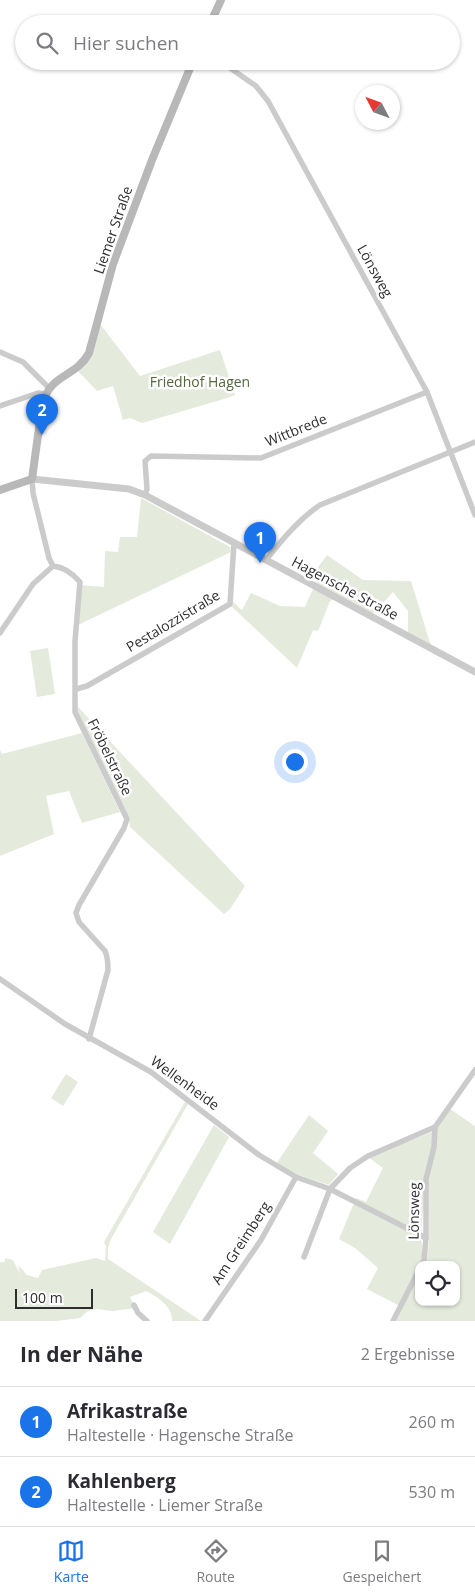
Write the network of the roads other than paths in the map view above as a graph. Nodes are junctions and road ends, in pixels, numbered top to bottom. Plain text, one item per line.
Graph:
1 (221, 0) edge
2 (214, 15) edge
3 (189, 70) edge
4 (233, 70) edge
5 (0, 352) edge
6 (47, 391) junction
7 (426, 392) junction
8 (0, 406) edge
9 (475, 442) edge
10 (450, 452) junction
11 (32, 479) junction
12 (0, 490) edge
13 (145, 495) junction
14 (475, 515) edge
15 (234, 543) junction
16 (266, 560) junction
17 (53, 566) junction
18 (0, 634) edge
19 (475, 672) edge
20 (76, 689) junction
21 (0, 979) edge
22 (89, 1039) junction
23 (475, 1070) edge
24 (435, 1127) junction
25 (296, 1177) junction
26 (330, 1189) junction
27 (426, 1238) junction
28 (304, 1257) dead end
29 (424, 1261) edge
30 (415, 1278) edge
31 (134, 1305) dead end
32 (147, 1321) edge
33 (205, 1321) edge
34 (393, 1321) edge

1 - 2 main road
3 - 6 main road, Liemer Straße
4 - 7 street, Lönsweg
5 - 6 street
6 - 8 street, Liemer Straße
6 - 11 main road
7 - 10 street, Lönsweg
7 - 13 street, Wittbrede
9 - 10 street
10 - 14 street, Lönsweg
10 - 16 street
11 - 12 main road
11 - 13 street, Hagensche Straße
11 - 17 street
13 - 15 street, Hagensche Straße
15 - 16 street, Hagensche Straße
15 - 20 street, Pestalozzistraße
16 - 19 street, Hagensche Straße
17 - 18 street
17 - 20 street, Fröbelstraße
20 - 22 street, Fröbelstraße
21 - 22 street, Wellenheide
22 - 25 street, Wellenheide
23 - 24 street
24 - 26 street
24 - 27 street, Lönsweg
25 - 26 street, Wellenheide
25 - 33 street, Am Greimberg
26 - 27 street, Wellenheide
26 - 28 street
27 - 29 street, Lönsweg
30 - 34 street
31 - 32 street

